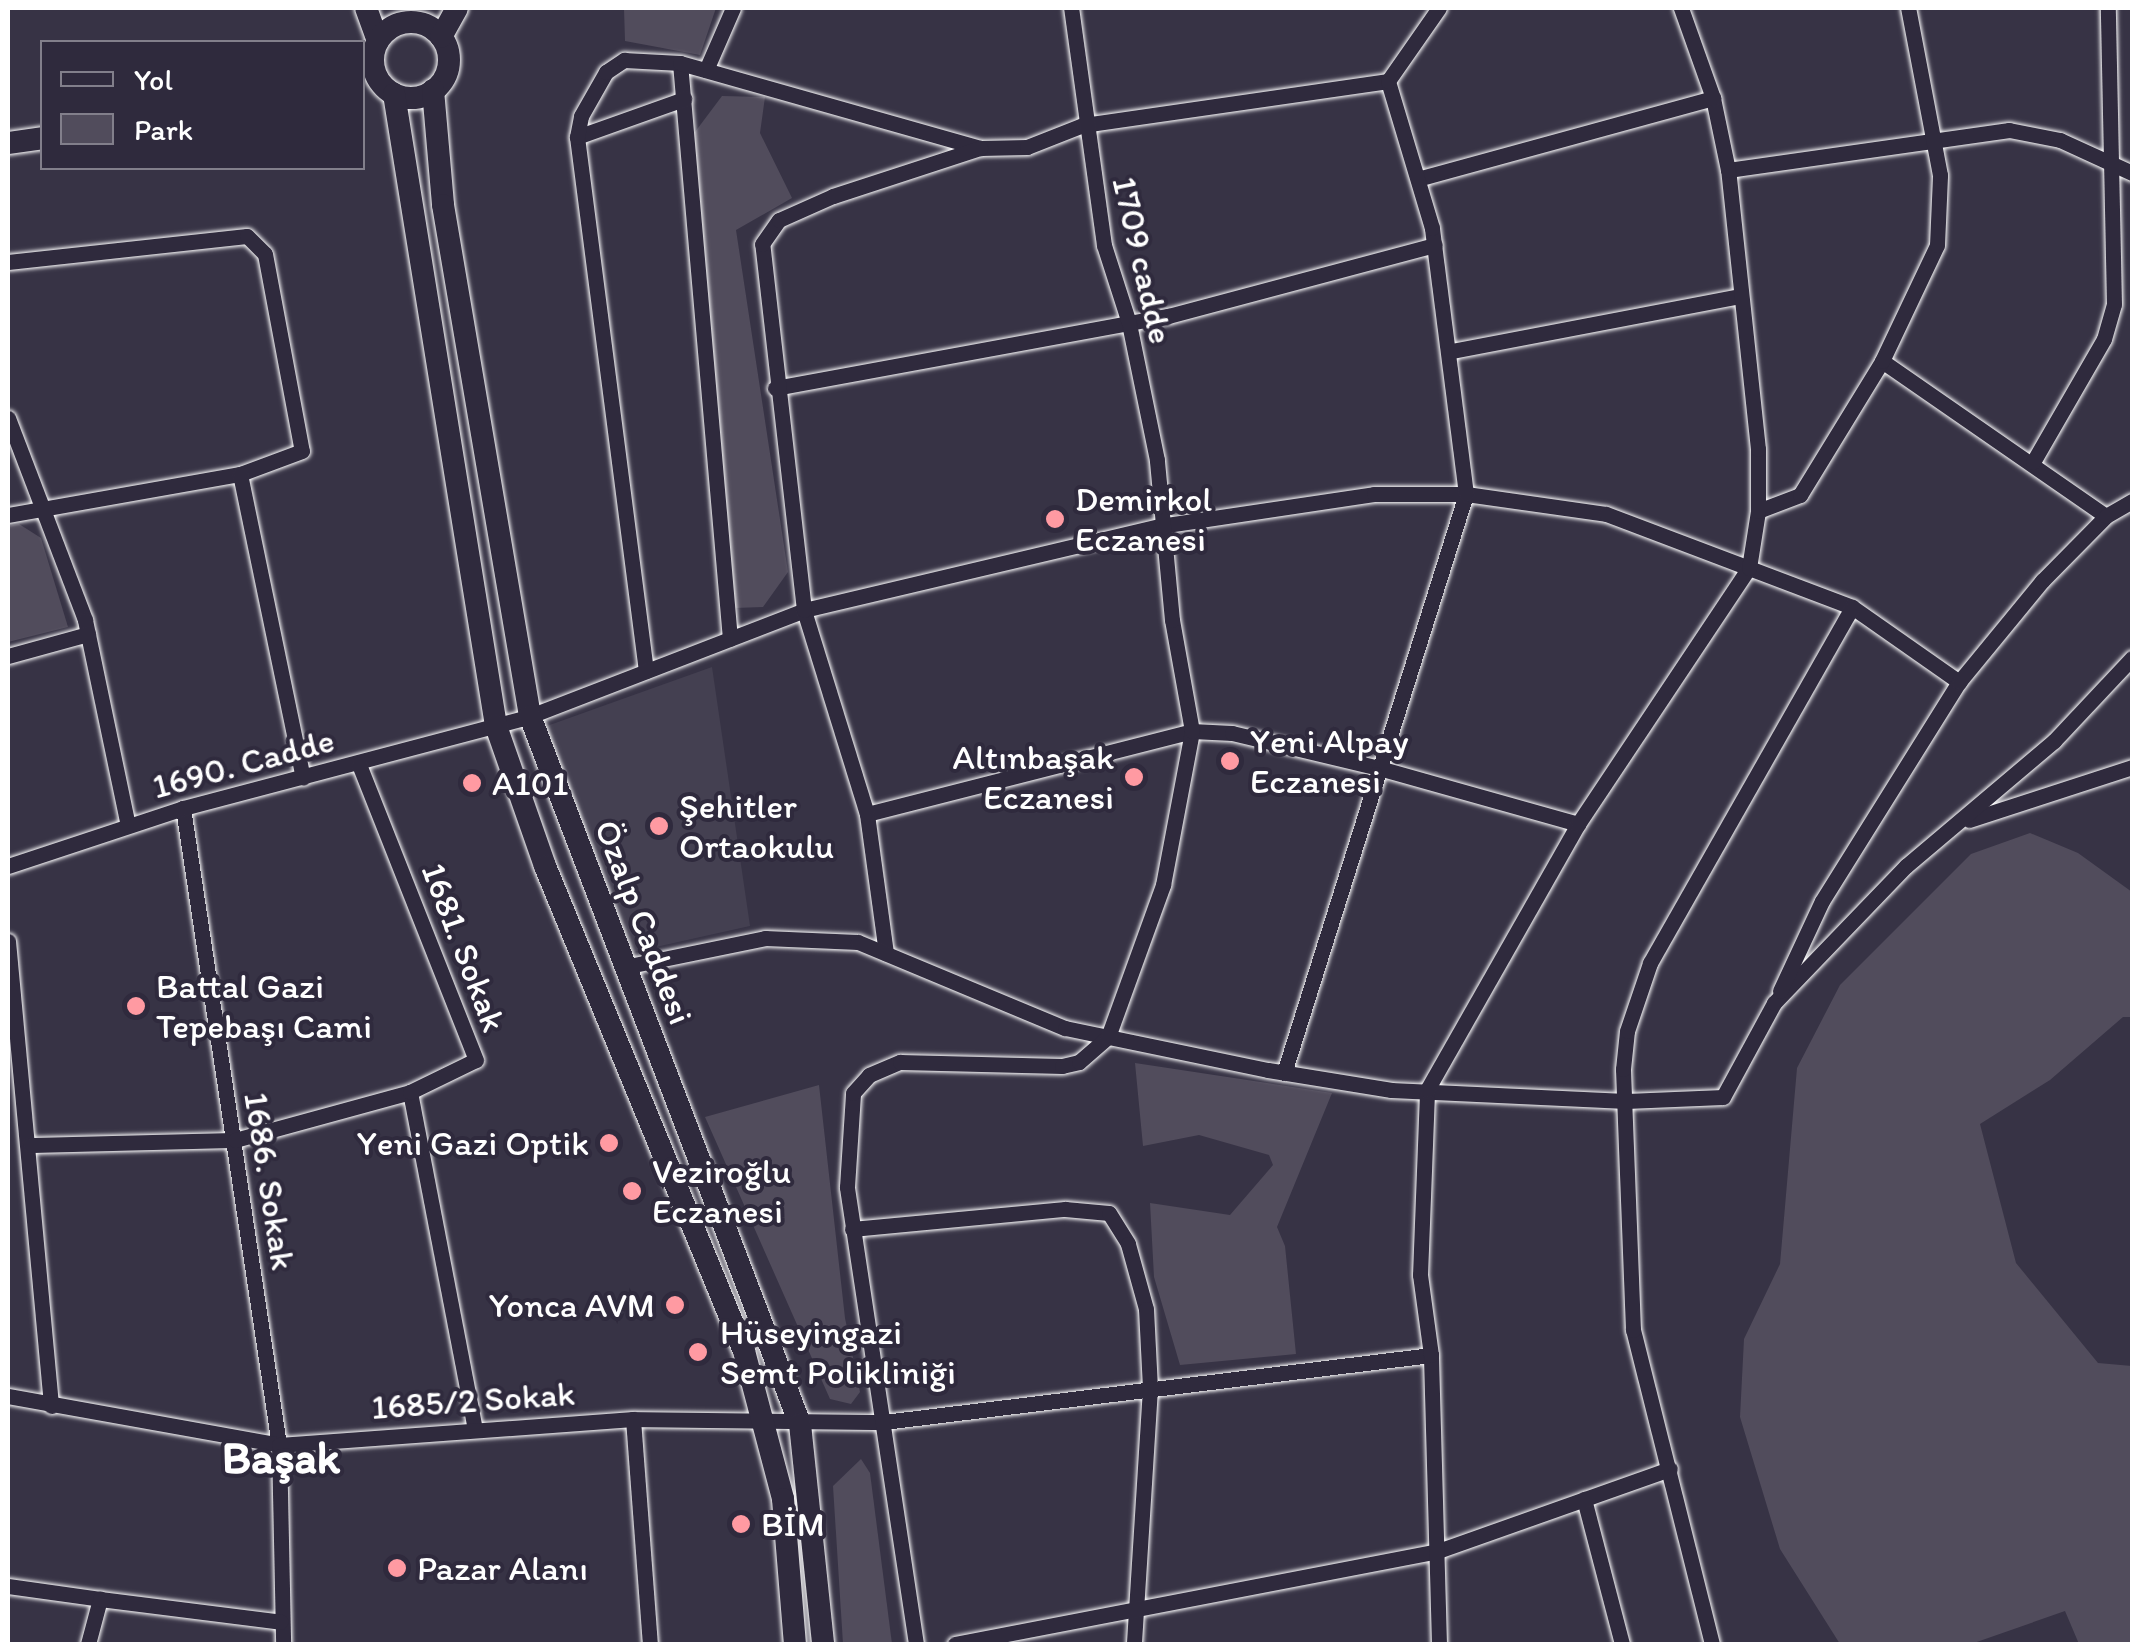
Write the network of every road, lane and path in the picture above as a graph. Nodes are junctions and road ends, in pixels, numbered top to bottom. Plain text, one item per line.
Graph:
1 (366, 8) edge
2 (456, 8) edge
3 (733, 8) edge
4 (1071, 8) edge
5 (1438, 8) edge
6 (1681, 8) edge
7 (1908, 8) edge
8 (2108, 8) edge
9 (408, 15) edge
10 (441, 37) junction
11 (378, 41) junction
12 (680, 62) junction
13 (706, 70) junction
14 (1388, 81) junction
15 (380, 89) edge
16 (433, 90) junction
17 (1713, 98) junction
18 (684, 100) junction
19 (1083, 124) junction
20 (577, 137) junction
21 (40, 138) edge
22 (1932, 140) junction
23 (8, 143) edge
24 (981, 148) junction
25 (2116, 166) junction
26 (1728, 170) junction
27 (2132, 173) edge
28 (1421, 178) junction
29 (1435, 245) junction
30 (8, 262) edge
31 (1740, 296) junction
32 (1129, 324) junction
33 (1452, 351) junction
34 (1882, 361) junction
35 (775, 388) junction
36 (8, 418) edge
37 (2033, 462) junction
38 (240, 474) junction
39 (1466, 494) junction
40 (2132, 501) edge
41 (42, 508) junction
42 (1758, 511) junction
43 (8, 514) edge
44 (2106, 516) junction
45 (1160, 526) junction
46 (1749, 568) junction
47 (1852, 608) junction
48 (804, 610) junction
49 (88, 634) junction
50 (730, 639) junction
51 (8, 656) edge
52 (2132, 658) edge
53 (646, 671) junction
54 (1960, 682) junction
55 (530, 716) junction
56 (496, 726) junction
57 (1192, 731) junction
58 (359, 764) junction
59 (2132, 767) edge
60 (1379, 768) junction
61 (303, 778) junction
62 (182, 808) junction
63 (867, 814) junction
64 (1965, 821) junction
65 (1578, 824) junction
66 (128, 826) junction
67 (8, 866) edge
68 (8, 942) edge
69 (886, 953) junction
70 (624, 967) junction
71 (1774, 1003) junction
72 (1108, 1037) junction
73 (1284, 1073) junction
74 (1427, 1090) junction
75 (410, 1092) junction
76 (1626, 1101) junction
77 (236, 1140) junction
78 (30, 1144) junction
79 (852, 1228) junction
80 (1432, 1356) junction
81 (1150, 1388) junction
82 (8, 1396) edge
83 (51, 1406) junction
84 (634, 1419) junction
85 (766, 1421) junction
86 (884, 1422) junction
87 (800, 1424) junction
88 (475, 1430) junction
89 (278, 1444) junction
90 (1670, 1469) junction
91 (1584, 1499) junction
92 (1438, 1551) junction
93 (8, 1586) edge
94 (100, 1599) junction
95 (1138, 1606) junction
96 (281, 1622) junction
97 (88, 1644) edge
98 (283, 1644) edge
99 (650, 1644) edge
100 (795, 1644) edge
101 (823, 1644) edge
102 (916, 1644) edge
103 (955, 1644) edge
104 (1134, 1644) edge
105 (1439, 1644) edge
106 (1622, 1644) edge
107 (1712, 1644) edge

1 - 11 main road
2 - 10 main road
3 - 13 street
4 - 19 street, 1709 cadde
5 - 14 street
6 - 17 street
7 - 22 street
8 - 25 street
9 - 10 main road
9 - 11 main road
10 - 16 main road
11 - 15 main road
12 - 13 street
12 - 18 street
12 - 20 street
13 - 24 street
14 - 19 street
14 - 28 street
15 - 16 main road
15 - 56 main road, Özalp Caddesi
16 - 55 main road, Özalp Caddesi
17 - 26 street
17 - 28 street
18 - 20 street
18 - 50 street
19 - 24 street
19 - 32 street, 1709 cadde
20 - 53 street
21 - 23 main road
22 - 25 street
22 - 26 street
22 - 34 street
24 - 35 street
25 - 27 street
25 - 37 street
26 - 31 street
28 - 29 street
29 - 32 street
29 - 33 street
30 - 38 street
31 - 33 street
31 - 42 street
32 - 35 street
32 - 45 street, 1709 cadde
33 - 39 street
34 - 37 street
34 - 42 street
35 - 48 street
36 - 41 street
37 - 44 street
38 - 41 street
38 - 61 street
39 - 45 street, 1690. Cadde
39 - 46 street, 1690. Cadde
39 - 60 street
40 - 44 street
41 - 43 street
41 - 49 street
42 - 46 street
44 - 54 street
45 - 48 street, 1690. Cadde
45 - 57 street, 1709 cadde
46 - 47 street, 1690. Cadde
46 - 65 street
47 - 54 street, 1690. Cadde
47 - 76 street
48 - 50 street, 1690. Cadde
48 - 63 street
49 - 51 street
49 - 66 street
50 - 53 street, 1690. Cadde
52 - 64 street
53 - 55 street, 1690. Cadde
54 - 71 street
55 - 56 street, 1690. Cadde
55 - 70 main road, Özalp Caddesi
56 - 58 street, 1690. Cadde
56 - 85 main road, Özalp Caddesi
57 - 60 street
57 - 63 street
57 - 72 street, 1709 cadde
58 - 61 street, 1690. Cadde
58 - 75 street, 1681. Sokak
59 - 64 street
60 - 65 street
60 - 73 street
61 - 62 street, 1690. Cadde
62 - 66 street, 1690. Cadde
62 - 77 street, 1686. Sokak
63 - 69 street
64 - 71 street
65 - 74 street
66 - 67 street, 1690. Cadde
68 - 78 street
69 - 70 street
69 - 72 street
70 - 87 main road, Özalp Caddesi
71 - 76 street
72 - 73 street
72 - 79 street
73 - 74 street
74 - 76 street
74 - 80 street
75 - 77 street, 1681. Sokak
75 - 88 street
76 - 90 street
77 - 78 street, 1681. Sokak
77 - 89 street, 1686. Sokak
78 - 83 street
79 - 81 street
79 - 86 street
80 - 81 street, 1685/2 Sokak
80 - 92 street
81 - 86 street, 1685/2 Sokak
81 - 95 street
82 - 83 street, 1685/2 Sokak
83 - 89 street, 1685/2 Sokak
84 - 85 street, 1685/2 Sokak
84 - 88 street, 1685/2 Sokak
84 - 99 street
85 - 87 street, 1685/2 Sokak
85 - 100 main road, Özalp Caddesi
86 - 87 street, 1685/2 Sokak
86 - 102 street
87 - 101 main road, Özalp Caddesi
88 - 89 street, 1685/2 Sokak
89 - 96 street, 1686. Sokak
90 - 91 street
90 - 107 street
91 - 92 street
91 - 106 street
92 - 95 street
92 - 105 street
93 - 94 street
94 - 96 street
94 - 97 street
95 - 103 street
95 - 104 street
96 - 98 street, 1686. Sokak

